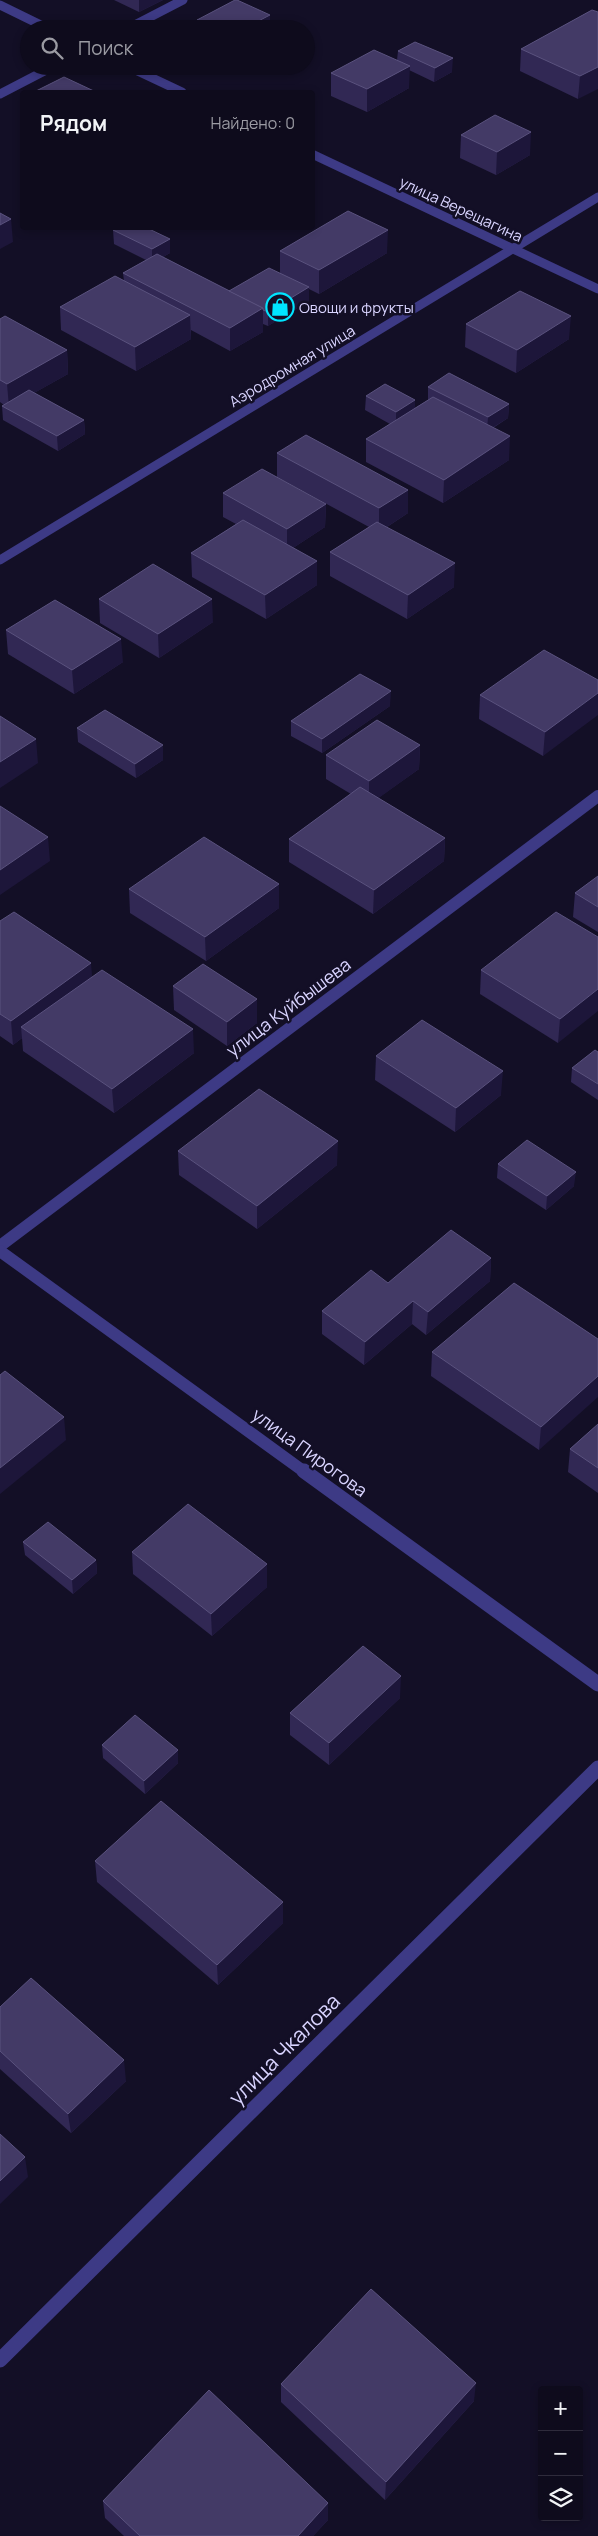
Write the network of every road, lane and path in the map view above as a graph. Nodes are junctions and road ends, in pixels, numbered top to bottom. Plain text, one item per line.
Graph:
1 (184, 0) edge
2 (0, 5) edge
3 (31, 20) edge
4 (145, 20) edge
5 (37, 75) edge
6 (146, 75) edge
7 (178, 90) edge
8 (0, 94) edge
9 (315, 155) edge
10 (598, 198) edge
11 (514, 250) junction
12 (598, 289) edge
13 (0, 560) edge
14 (598, 796) edge
15 (0, 1246) edge
16 (0, 1251) edge
17 (598, 1684) edge
18 (598, 1768) edge
19 (0, 2360) edge

1 - 4 street
2 - 3 street
5 - 8 street
6 - 7 street
9 - 11 street, улица Верещагина
10 - 11 street, Аэродромная улица
11 - 12 street, улица Верещагина
11 - 13 street, Аэродромная улица
14 - 15 street, улица Куйбышева
16 - 17 street, улица Пирогова
18 - 19 street, улица Чкалова

